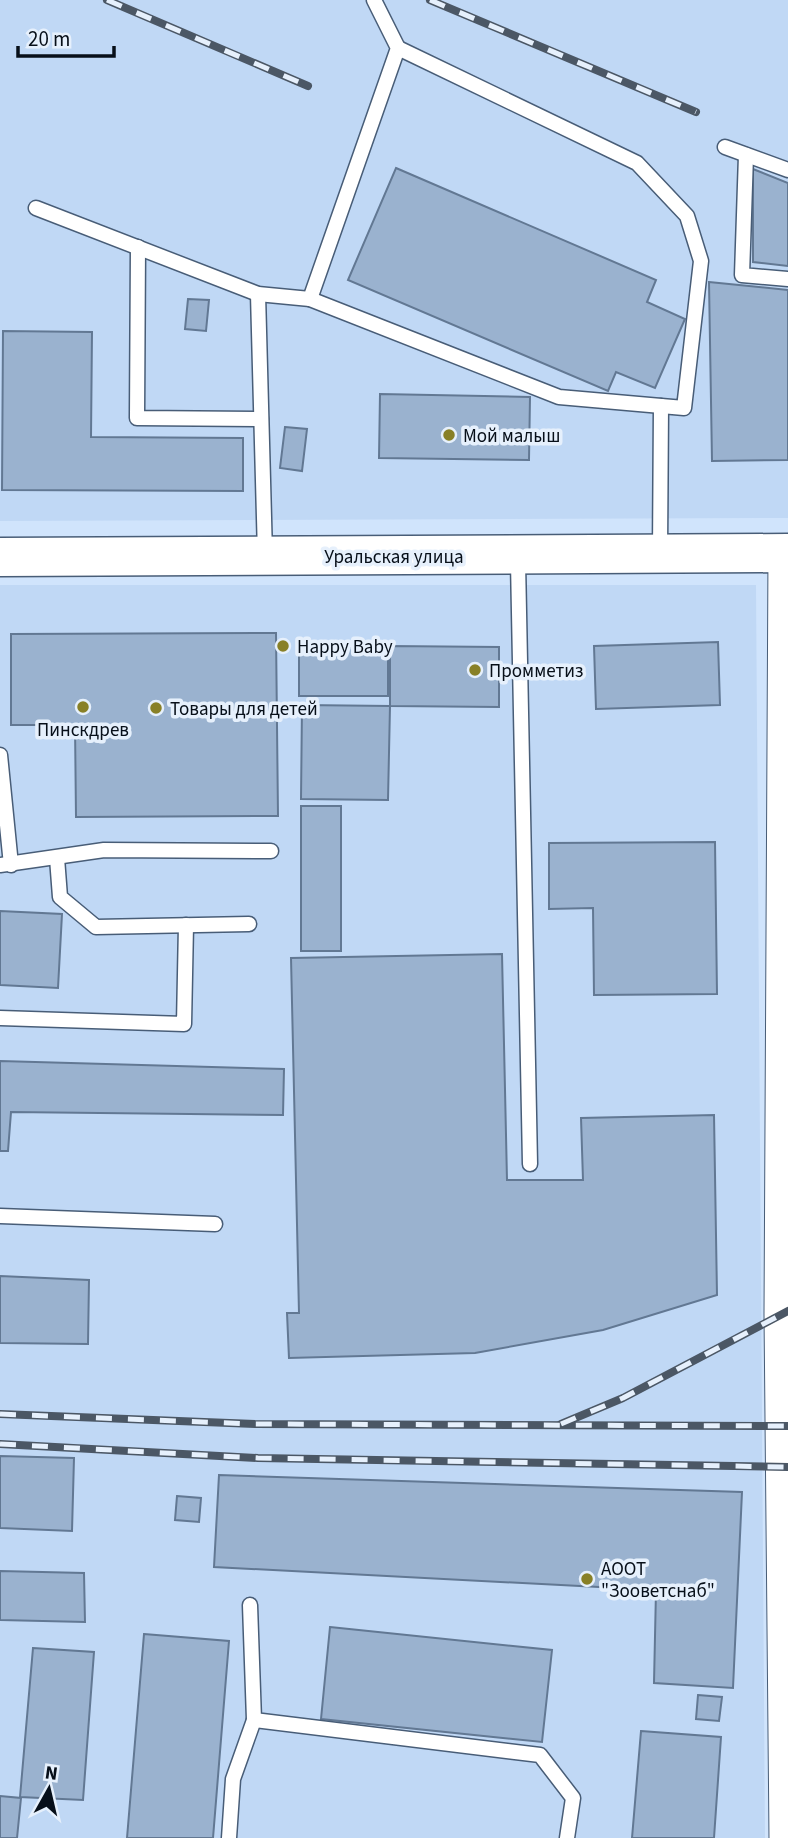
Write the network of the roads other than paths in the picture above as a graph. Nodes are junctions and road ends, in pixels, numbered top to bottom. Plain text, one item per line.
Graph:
1 (374, 0) edge
2 (398, 48) junction
3 (725, 147) dead end
4 (746, 155) junction
5 (788, 170) edge
6 (36, 208) dead end
7 (138, 247) junction
8 (788, 279) edge
9 (258, 294) junction
10 (310, 299) junction
11 (661, 406) junction
12 (261, 419) junction
13 (660, 554) junction
14 (0, 557) edge
15 (787, 557) edge
16 (265, 560) junction
17 (518, 562) junction
18 (0, 564) edge
19 (0, 755) edge
20 (271, 851) dead end
21 (57, 858) junction
22 (5, 865) edge
23 (249, 924) dead end
24 (186, 925) junction
25 (0, 1018) edge
26 (530, 1164) dead end
27 (0, 1216) edge
28 (215, 1224) dead end
29 (786, 1478) edge
30 (250, 1605) dead end
31 (787, 1673) edge
32 (254, 1720) junction
33 (229, 1838) edge
34 (566, 1838) edge
35 (788, 1838) edge

1 - 2 lane
2 - 10 lane
2 - 11 lane
3 - 4 lane
4 - 5 lane
4 - 8 lane
6 - 7 lane
7 - 9 lane
7 - 12 lane
9 - 10 lane
9 - 12 lane
10 - 11 lane
11 - 13 lane
12 - 16 lane
13 - 15 main road, Уральская улица
13 - 16 main road, Уральская улица
14 - 16 main road, Уральская улица
15 - 17 main road, Уральская улица
15 - 29 street
16 - 17 main road, Уральская улица
16 - 18 main road, Уральская улица
17 - 26 lane
19 - 22 lane
20 - 21 lane
21 - 22 lane
21 - 24 lane
23 - 24 lane
24 - 25 lane
27 - 28 lane
29 - 31 street
30 - 32 lane
31 - 35 street
32 - 33 lane
32 - 34 lane

